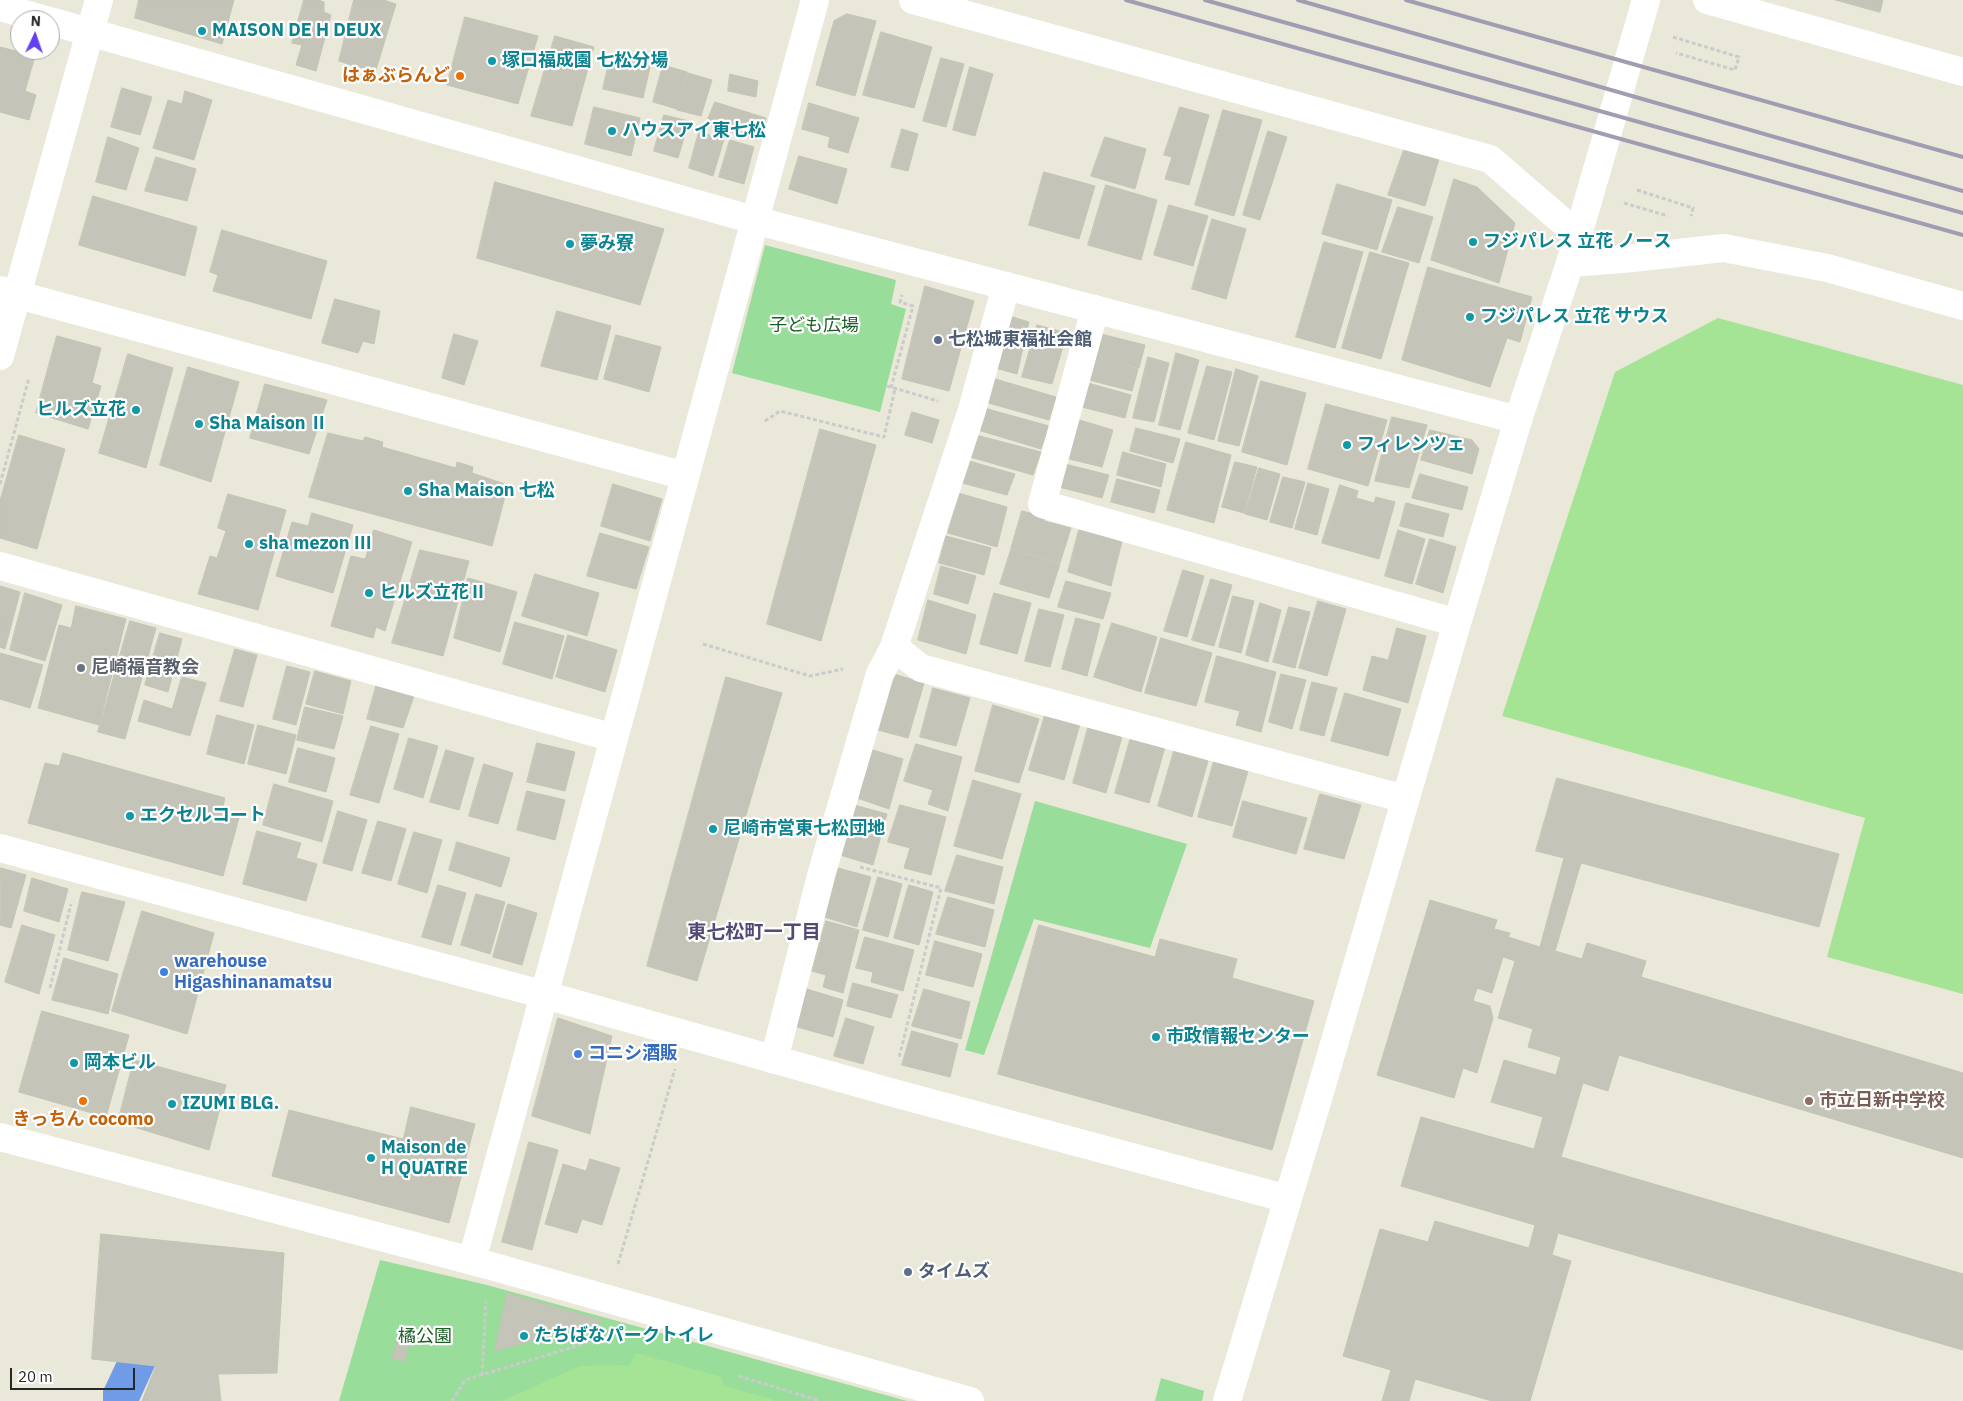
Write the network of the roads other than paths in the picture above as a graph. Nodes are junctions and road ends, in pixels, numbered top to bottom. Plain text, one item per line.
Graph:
1 (100, 0) edge
2 (815, 0) edge
3 (913, 0) edge
4 (1646, 0) edge
5 (1708, 0) edge
6 (60, 24) edge
7 (90, 32) junction
8 (1963, 72) edge
9 (754, 220) junction
10 (1577, 234) junction
11 (1570, 263) junction
12 (1006, 286) junction
13 (8, 292) edge
14 (1963, 306) edge
15 (1095, 309) junction
16 (0, 356) edge
17 (1518, 420) junction
18 (685, 476) junction
19 (0, 566) edge
20 (1458, 622) junction
21 (894, 647) junction
22 (614, 738) junction
23 (1405, 799) junction
24 (0, 848) edge
25 (545, 996) junction
26 (774, 1060) junction
27 (0, 1137) edge
28 (1288, 1199) junction
29 (482, 1263) junction
30 (970, 1401) edge
31 (1227, 1401) edge

1 - 7 street
2 - 9 street
3 - 10 street
4 - 10 street
5 - 8 street
6 - 7 street
7 - 9 street
7 - 13 street
9 - 12 street
9 - 18 street
10 - 11 street
11 - 14 street
11 - 17 street
12 - 15 street
12 - 21 street
13 - 16 street
13 - 18 street
15 - 17 street
15 - 20 street
17 - 20 street
18 - 22 street
19 - 22 street
20 - 23 street
21 - 23 street
21 - 26 street
22 - 25 street
23 - 28 street
24 - 25 street
25 - 26 street
25 - 29 street
26 - 28 street
27 - 29 street
28 - 31 street
29 - 30 street

